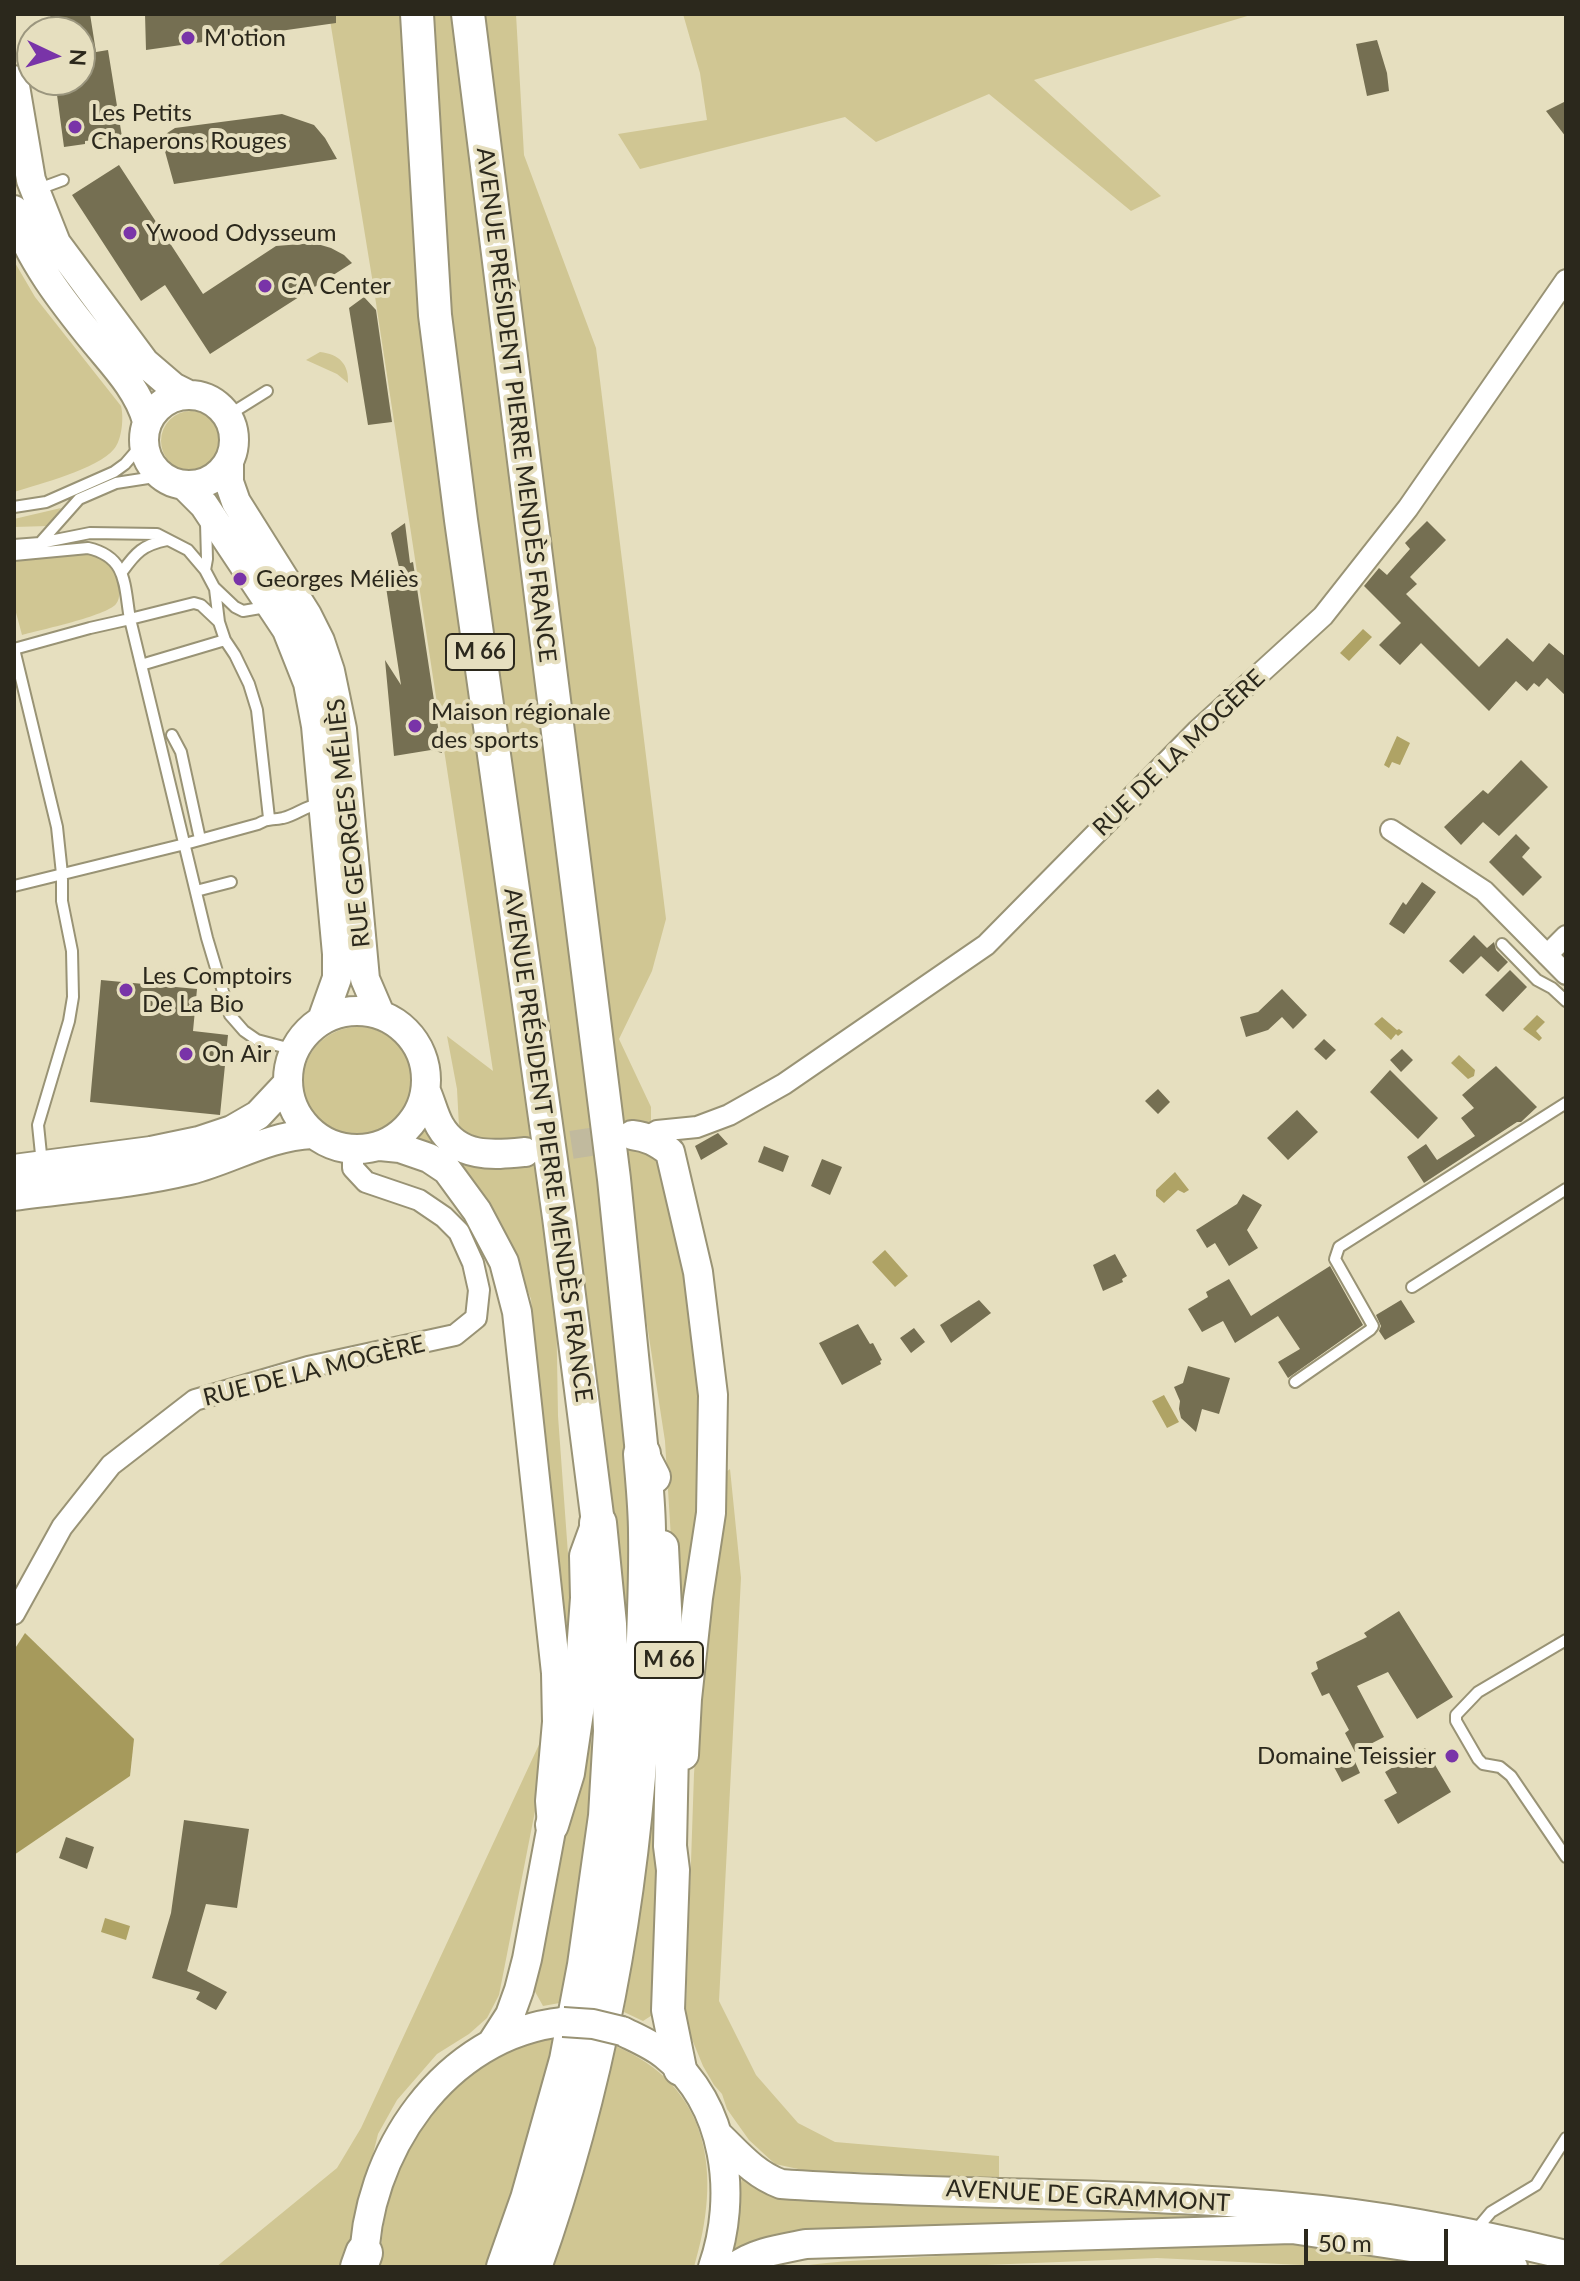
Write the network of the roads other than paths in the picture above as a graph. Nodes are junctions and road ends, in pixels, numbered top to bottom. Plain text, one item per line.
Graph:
1 (417, 14) edge
2 (468, 14) edge
3 (14, 80) edge
4 (63, 180) dead end
5 (24, 200) edge
6 (1566, 280) edge
7 (267, 391) dead end
8 (189, 395) junction
9 (227, 416) junction
10 (146, 431) junction
11 (229, 464) junction
12 (183, 489) junction
13 (14, 507) edge
14 (170, 539) junction
15 (40, 543) junction
16 (14, 545) edge
17 (14, 555) edge
18 (205, 570) junction
19 (122, 572) junction
20 (214, 587) junction
21 (272, 608) junction
22 (130, 619) junction
23 (219, 622) junction
24 (225, 640) junction
25 (141, 665) junction
26 (172, 735) dead end
27 (323, 804) junction
28 (269, 818) junction
29 (1391, 830) dead end
30 (200, 839) junction
31 (185, 844) junction
32 (62, 874) junction
33 (231, 882) dead end
34 (14, 886) edge
35 (196, 891) junction
36 (1566, 936) edge
37 (1502, 944) dead end
38 (1547, 955) junction
39 (1566, 974) edge
40 (1566, 1001) edge
41 (380, 1014) junction
42 (322, 1020) junction
43 (295, 1050) junction
44 (288, 1083) junction
45 (426, 1091) junction
46 (1566, 1103) edge
47 (312, 1134) junction
48 (650, 1141) joint
49 (367, 1148) junction
50 (525, 1152) tunnel mouth
51 (28, 1168) edge
52 (1566, 1189) edge
53 (14, 1196) edge
54 (1412, 1287) dead end
55 (1295, 1382) dead end
56 (642, 1454) junction
57 (598, 1523) junction
58 (14, 1614) edge
59 (1566, 1640) edge
60 (552, 1825) junction
61 (1566, 1857) edge
62 (673, 1870) junction
63 (492, 2043) junction
64 (680, 2069) junction
65 (718, 2135) junction
66 (1566, 2138) edge
67 (1466, 2243) junction
68 (1566, 2255) edge
69 (362, 2262) edge
70 (505, 2267) edge
71 (533, 2267) edge
72 (713, 2267) edge
73 (735, 2267) edge
74 (1513, 2267) edge

1 - 57 main road, AVENUE PRÉSIDENT PIERRE MENDÈS FRANCE / M 66
2 - 56 main road, AVENUE PRÉSIDENT PIERRE MENDÈS FRANCE / M 66
3 - 5 main road
4 - 5 lane
5 - 8 main road
5 - 10 main road
6 - 48 street, RUE DE LA MOGÈRE
7 - 9 lane
8 - 9 main road
8 - 10 main road
9 - 11 main road
10 - 12 main road
10 - 13 lane
11 - 12 main road
11 - 41 main road, RUE GEORGES MÉLIÈS
12 - 15 lane
12 - 18 lane
12 - 21 main road, RUE GEORGES MÉLIÈS
14 - 15 lane
14 - 18 lane
14 - 19 lane
15 - 16 lane
17 - 19 lane
18 - 20 lane
19 - 22 lane
20 - 21 lane
20 - 23 lane
21 - 27 main road, RUE GEORGES MÉLIÈS
22 - 23 lane
22 - 25 lane
22 - 32 lane
23 - 24 lane
24 - 25 lane
24 - 28 lane
25 - 31 lane
26 - 30 lane
27 - 28 lane
27 - 42 main road, RUE GEORGES MÉLIÈS
28 - 30 lane
29 - 38 street
30 - 31 lane
31 - 32 lane
31 - 35 lane
32 - 34 lane
32 - 51 lane
33 - 35 lane
35 - 43 lane
36 - 38 street
37 - 40 lane
38 - 39 street
41 - 42 main road
41 - 45 main road
42 - 43 main road
43 - 44 main road
44 - 47 main road
44 - 51 main road
45 - 49 main road
45 - 50 main road
46 - 55 lane
47 - 49 main road
47 - 53 main road
48 - 62 main road
49 - 58 street, RUE DE LA MOGÈRE
49 - 60 main road, M 66
52 - 54 lane
56 - 62 main road, M 66
56 - 71 highway, AVENUE PRÉSIDENT PIERRE MENDÈS FRANCE / M 66
57 - 60 main road, M 66
57 - 70 highway, AVENUE PRÉSIDENT PIERRE MENDÈS FRANCE / M 66
59 - 61 lane
60 - 63 main road, M 66
62 - 64 main road, M 66
63 - 64 main road, bridge
63 - 69 main road
64 - 65 main road
65 - 67 main road, AVENUE DE GRAMMONT
65 - 72 main road
66 - 67 lane
67 - 68 main road, AVENUE DE GRAMMONT
67 - 73 main road, AVENUE DE GRAMMONT
67 - 74 main road, AVENUE DE GRAMMONT

